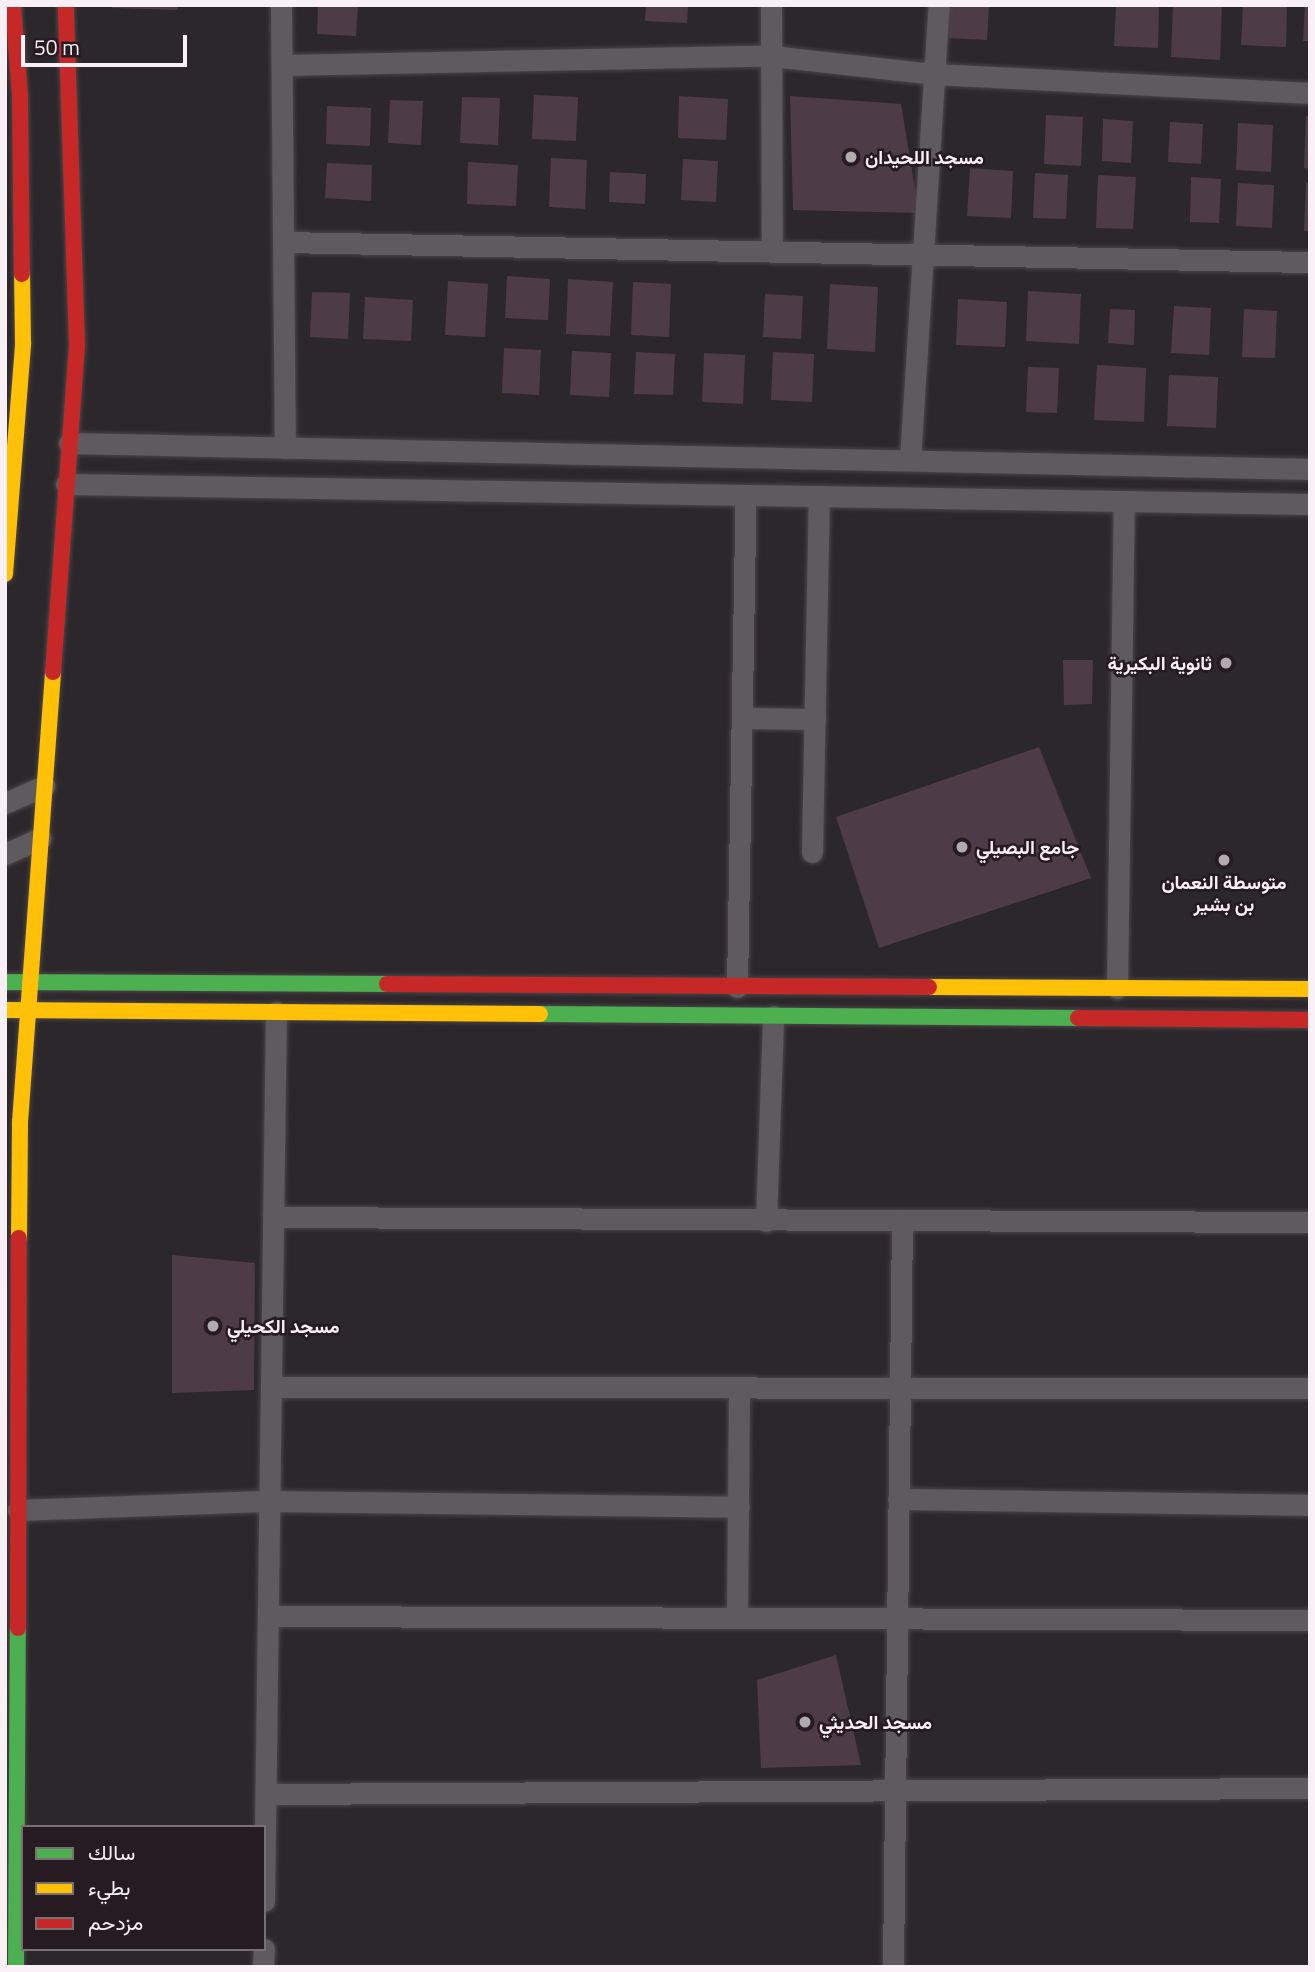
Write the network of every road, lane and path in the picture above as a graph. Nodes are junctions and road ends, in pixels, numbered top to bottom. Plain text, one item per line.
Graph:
1 (66, 5) edge
2 (281, 5) edge
3 (771, 5) edge
4 (939, 5) edge
5 (11, 15) edge
6 (771, 56) junction
7 (282, 65) junction
8 (935, 74) junction
9 (1310, 93) edge
10 (283, 242) junction
11 (772, 251) junction
12 (925, 254) junction
13 (1310, 262) edge
14 (14, 298) edge
15 (69, 443) junction
16 (285, 448) junction
17 (910, 460) junction
18 (1310, 468) edge
19 (66, 484) junction
20 (746, 495) junction
21 (819, 496) junction
22 (1124, 501) junction
23 (1310, 504) edge
24 (5, 574) edge
25 (742, 718) junction
26 (815, 719) junction
27 (44, 786) junction
28 (5, 803) edge
29 (41, 838) junction
30 (812, 852) dead end
31 (5, 854) edge
32 (5, 982) edge
33 (30, 983) junction
34 (737, 986) junction
35 (1117, 988) junction
36 (1310, 989) edge
37 (5, 1010) edge
38 (28, 1010) junction
39 (276, 1012) junction
40 (774, 1016) junction
41 (1310, 1020) edge
42 (273, 1217) junction
43 (901, 1220) junction
44 (766, 1221) junction
45 (1310, 1222) edge
46 (271, 1387) junction
47 (740, 1387) junction
48 (900, 1387) junction
49 (1310, 1388) edge
50 (898, 1499) junction
51 (269, 1501) junction
52 (1310, 1505) edge
53 (739, 1507) junction
54 (18, 1510) junction
55 (268, 1616) junction
56 (737, 1618) junction
57 (897, 1619) junction
58 (1310, 1620) edge
59 (1310, 1788) edge
60 (895, 1791) junction
61 (266, 1794) junction
62 (265, 1825) edge
63 (16, 1967) edge
64 (893, 1967) edge

1 - 15 street
2 - 7 street
3 - 6 street
4 - 8 street
5 - 14 street
6 - 7 street
6 - 8 street
6 - 11 street
7 - 10 street
8 - 9 street
8 - 12 street
10 - 11 street
10 - 16 street
11 - 12 street
12 - 13 street
12 - 17 street
14 - 24 street
15 - 16 street
15 - 19 street
16 - 17 street
17 - 18 street
19 - 20 street
19 - 27 street
20 - 21 street
20 - 25 street
21 - 22 street
21 - 26 street
22 - 23 street
22 - 35 street
25 - 26 street
25 - 34 street
26 - 30 street
27 - 28 street
27 - 29 street
29 - 31 street
29 - 33 street
32 - 33 street
33 - 34 street
33 - 38 street
34 - 35 street
35 - 36 street
37 - 38 street
38 - 39 street
38 - 54 street
39 - 40 street
39 - 42 street
40 - 41 street
40 - 44 street
42 - 44 street
42 - 46 street
43 - 44 street
43 - 45 street
43 - 48 street
46 - 47 street
46 - 51 street
47 - 48 street
47 - 53 street
48 - 49 street
48 - 50 street
50 - 52 street
50 - 57 street
51 - 53 street
51 - 54 street
51 - 55 street
53 - 56 street
54 - 63 street
55 - 56 street
55 - 61 street
56 - 57 street
57 - 58 street
57 - 60 street
59 - 60 street
60 - 61 street
60 - 64 street
61 - 62 street

